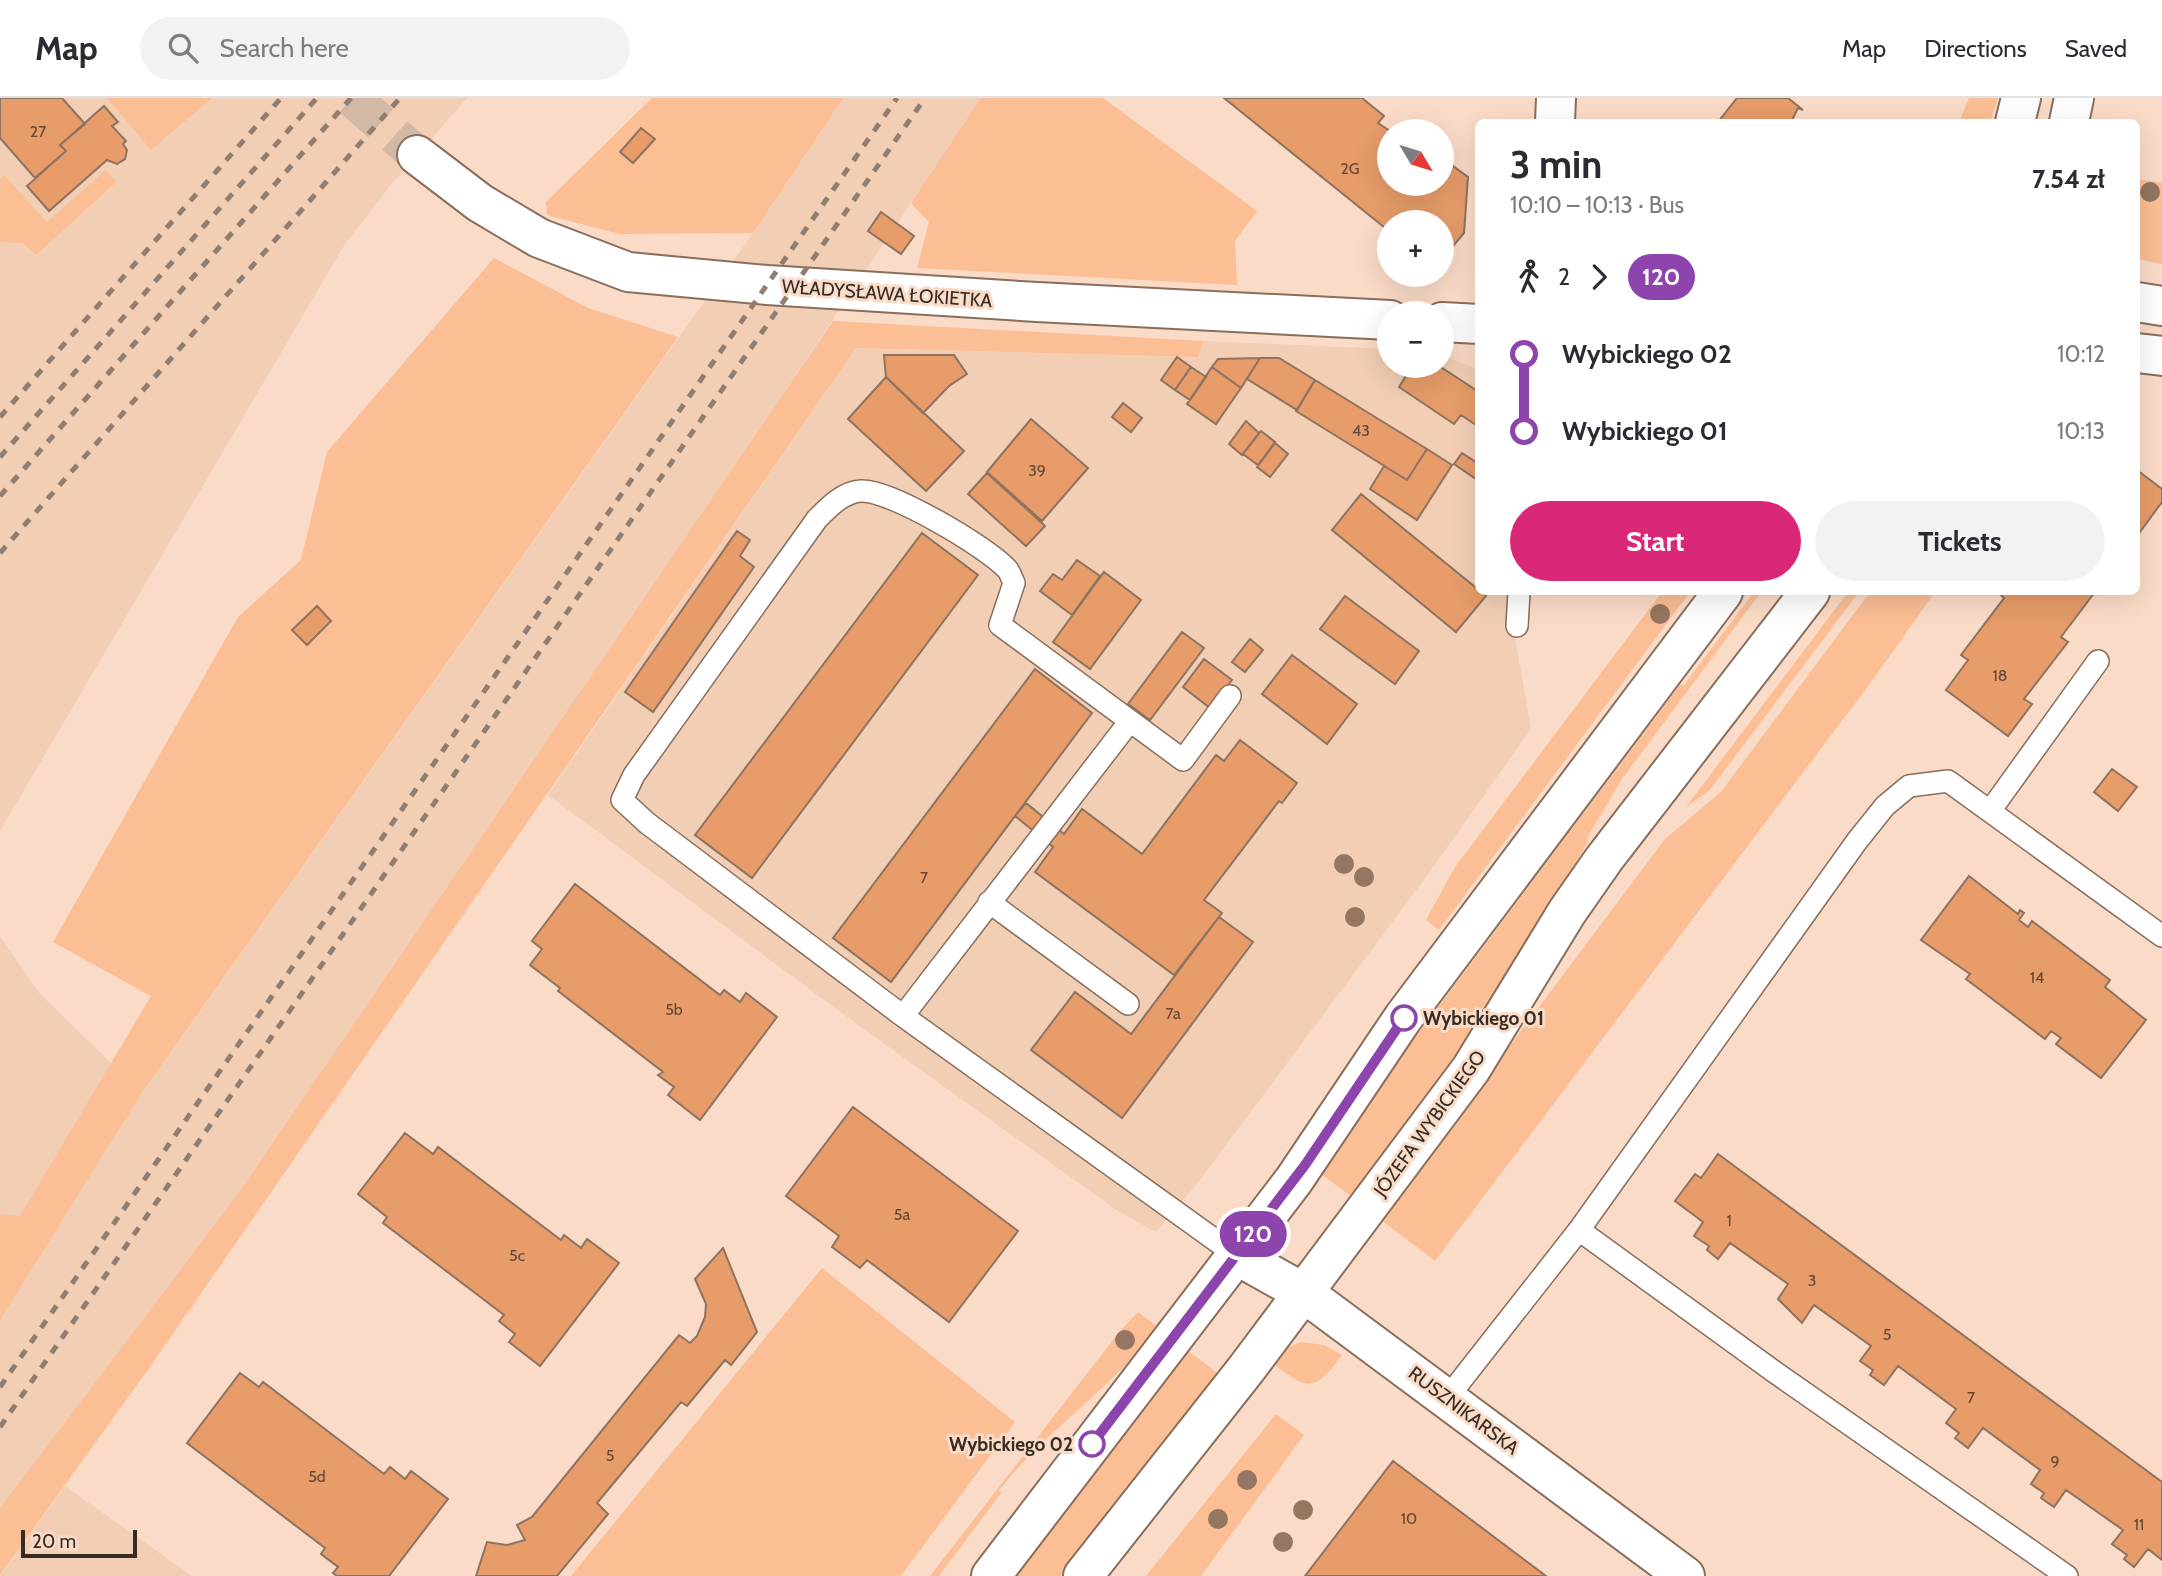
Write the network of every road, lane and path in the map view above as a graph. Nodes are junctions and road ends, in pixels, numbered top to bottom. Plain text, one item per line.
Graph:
1 (1556, 98) edge
2 (2021, 98) edge
3 (2074, 98) edge
4 (1555, 119) edge
5 (2016, 119) edge
6 (2070, 119) edge
7 (417, 155) tunnel mouth
8 (2140, 302) edge
9 (2162, 306) edge
10 (1377, 319) edge
11 (1454, 323) edge
12 (1475, 324) edge
13 (2140, 353) edge
14 (2162, 356) edge
15 (1519, 595) edge
16 (1721, 595) edge
17 (1808, 595) edge
18 (1517, 626) dead end
19 (2098, 661) dead end
20 (1230, 696) dead end
21 (1130, 721) junction
22 (1990, 811) junction
23 (989, 902) junction
24 (2162, 936) edge
25 (1128, 1004) dead end
26 (904, 1016) junction
27 (1579, 1230) junction
28 (1237, 1255) junction
29 (1304, 1293) junction
30 (1448, 1397) junction
31 (990, 1576) edge
32 (1083, 1576) edge
33 (1685, 1576) edge
34 (2067, 1576) edge

1 - 4 street
2 - 5 street
3 - 6 street
7 - 10 street, WŁADYSŁAWA ŁOKIETKA
8 - 9 street
11 - 12 street
13 - 14 street
15 - 18 lane
16 - 28 street
17 - 29 street, JÓZEFA WYBICKIEGO
19 - 22 lane
20 - 21 lane
21 - 23 lane
21 - 26 lane
22 - 24 lane
22 - 27 lane
23 - 25 lane
23 - 26 lane
26 - 28 lane
27 - 30 lane
27 - 34 lane
28 - 29 street, RUSZNIKARSKA
28 - 31 street
29 - 30 street, RUSZNIKARSKA
29 - 32 street, JÓZEFA WYBICKIEGO
30 - 33 street, RUSZNIKARSKA

